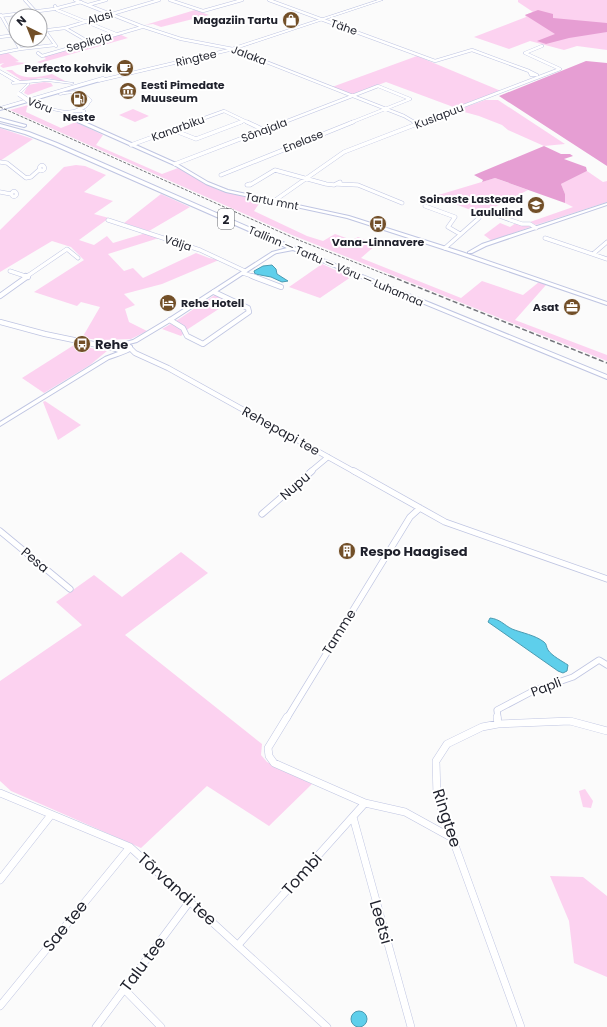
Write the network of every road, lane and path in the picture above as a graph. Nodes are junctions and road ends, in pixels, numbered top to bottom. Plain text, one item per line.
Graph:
1 (25, 0) edge
2 (75, 0) edge
3 (106, 0) edge
4 (159, 0) edge
5 (170, 0) edge
6 (242, 0) edge
7 (269, 0) edge
8 (376, 0) edge
9 (381, 0) edge
10 (81, 2) junction
11 (26, 5) junction
12 (88, 5) junction
13 (55, 6) dead end
14 (27, 8) edge
15 (32, 8) edge
16 (57, 9) junction
17 (48, 10) edge
18 (111, 14) junction
19 (0, 16) edge
20 (322, 19) junction
21 (86, 22) junction
22 (142, 27) junction
23 (65, 28) junction
24 (8, 29) edge
25 (48, 30) edge
26 (48, 34) edge
27 (116, 34) junction
28 (89, 42) junction
29 (55, 44) junction
30 (471, 45) dead end
31 (542, 46) dead end
32 (231, 48) junction
33 (20, 49) joint
34 (472, 50) junction
35 (59, 51) junction
36 (0, 53) edge
37 (38, 53) dead end
38 (529, 71) dead end
39 (0, 72) edge
40 (107, 78) junction
41 (89, 82) junction
42 (28, 84) junction
43 (17, 85) junction
44 (20, 93) junction
45 (29, 96) junction
46 (353, 96) junction
47 (34, 102) junction
48 (86, 105) junction
49 (3, 106) edge
50 (386, 109) junction
51 (61, 111) junction
52 (85, 112) junction
53 (75, 113) junction
54 (81, 116) junction
55 (0, 119) edge
56 (244, 121) junction
57 (82, 122) junction
58 (0, 124) edge
59 (418, 124) junction
60 (174, 130) junction
61 (264, 130) junction
62 (106, 134) joint
63 (131, 145) junction
64 (90, 156) junction
65 (1, 162) edge
66 (174, 164) junction
67 (40, 170) dead end
68 (221, 175) dead end
69 (305, 178) junction
70 (250, 184) dead end
71 (0, 192) edge
72 (11, 194) dead end
73 (274, 201) junction
74 (402, 203) dead end
75 (607, 204) edge
76 (425, 206) dead end
77 (488, 212) dead end
78 (479, 218) dead end
79 (108, 220) dead end
80 (536, 228) junction
81 (460, 234) junction
82 (546, 238) dead end
83 (270, 239) junction
84 (607, 242) edge
85 (445, 248) junction
86 (299, 252) junction
87 (466, 252) junction
88 (274, 253) junction
89 (594, 254) junction
90 (78, 258) dead end
91 (607, 259) edge
92 (10, 271) dead end
93 (244, 272) junction
94 (28, 277) junction
95 (281, 287) dead end
96 (214, 292) junction
97 (0, 296) edge
98 (607, 303) edge
99 (170, 320) junction
100 (0, 322) edge
101 (145, 335) junction
102 (97, 344) junction
103 (125, 344) junction
104 (116, 348) junction
105 (130, 348) junction
106 (122, 352) junction
107 (142, 356) junction
108 (98, 364) junction
109 (607, 373) edge
110 (607, 377) edge
111 (0, 424) edge
112 (328, 457) junction
113 (420, 508) junction
114 (262, 514) dead end
115 (0, 531) edge
116 (607, 579) edge
117 (70, 589) dead end
118 (607, 665) edge
119 (498, 724) junction
120 (607, 731) edge
121 (0, 793) edge
122 (366, 803) junction
123 (52, 815) junction
124 (353, 817) junction
125 (454, 840) junction
126 (130, 846) junction
127 (0, 880) edge
128 (190, 901) junction
129 (238, 945) junction
130 (124, 989) junction
131 (0, 1006) edge
132 (96, 1027) edge
133 (161, 1027) edge
134 (327, 1027) edge
135 (410, 1027) edge
136 (521, 1027) edge

1 - 11 street
2 - 10 street, Jalaka
3 - 12 street
4 - 18 street, Alasi
5 - 6 street
7 - 20 street, Tähe
8 - 20 main road, Ringtee
9 - 20 main road, Ringtee
10 - 12 street, Jalaka
10 - 16 street
11 - 14 street
11 - 15 street
12 - 18 street, Jalaka
13 - 16 street
16 - 17 street
16 - 21 street
18 - 21 street, Alasi
18 - 22 street, Jalaka
19 - 24 street
20 - 32 main road, Ringtee
20 - 34 street, Tähe
21 - 23 street, Alasi
21 - 27 street
22 - 27 street, Sepikoja
22 - 32 street, Jalaka
23 - 25 street, Alasi
23 - 28 street
26 - 29 street
27 - 28 street, Sepikoja
28 - 35 street, Sepikoja
29 - 33 street
29 - 35 street
30 - 34 street
31 - 59 street, Kuslapuu
32 - 40 main road, Ringtee
32 - 46 street, Jalaka
33 - 36 street
34 - 38 street
35 - 37 street, Sepikoja
39 - 43 main road, Võru
40 - 41 main road, Ringtee
40 - 43 main road
40 - 47 highway
40 - 49 main road, Ringtee
40 - 52 main road
41 - 45 highway
41 - 49 main road, Ringtee
42 - 43 main road
42 - 44 main road
42 - 45 main road
43 - 44 main road, Võru
44 - 47 main road, Võru, bridge
45 - 49 highway
46 - 50 street, Jalaka
46 - 50 street, Sõnajala
46 - 61 street, Sõnajala
47 - 48 main road
47 - 49 highway
47 - 51 main road, Võru
47 - 53 main road, Võru
48 - 51 main road
48 - 53 main road
50 - 59 street, Jalaka
50 - 68 street, Enelase
51 - 53 main road, Võru
52 - 53 main road
52 - 54 main road
53 - 54 main road
53 - 57 street, Võru
54 - 57 street
55 - 64 highway
56 - 60 street
56 - 60 street, Kanarbiku
56 - 61 street
57 - 62 street, Võru
58 - 64 highway, Tallinn — Tartu — Võru — Luhamaa / 2
58 - 83 highway, Tallinn — Tartu — Võru — Luhamaa / 2
59 - 69 street, Kuslapuu
60 - 63 street, Kanarbiku
61 - 66 street, Sõnajala
62 - 63 street, Tartu mnt
63 - 66 street, Tartu mnt
64 - 109 highway, Tallinn — Tartu — Võru — Luhamaa / 2
65 - 67 street
66 - 73 street, Tartu mnt
69 - 70 street
69 - 73 street, Kuslapuu
69 - 74 street
71 - 72 street
73 - 85 street, Tartu mnt
75 - 80 street
76 - 81 street
77 - 80 street
78 - 81 street
79 - 93 street, Välja
80 - 87 street
81 - 85 street
82 - 89 street
83 - 86 highway, Tallinn — Tartu — Võru — Luhamaa / 2
83 - 88 highway
84 - 89 street
85 - 87 street, Tartu mnt
86 - 88 highway
86 - 110 highway, Tallinn — Tartu — Võru — Luhamaa / 2
87 - 98 street, Tartu mnt
88 - 93 street
89 - 91 street
90 - 94 street
92 - 94 street
93 - 95 street, Välja
93 - 96 street
94 - 97 street
96 - 99 street
96 - 99 street
99 - 101 street
100 - 102 street
101 - 103 street
101 - 105 street
102 - 103 street
102 - 104 street
103 - 104 street
103 - 105 street
104 - 106 street
104 - 108 street
105 - 106 street
105 - 107 street, Rehepapi tee
106 - 107 street, Rehepapi tee
106 - 108 street
107 - 112 street, Rehepapi tee
108 - 111 street
112 - 113 street, Rehepapi tee
112 - 114 street, Nupu
113 - 116 street
113 - 122 street, Tamme
115 - 117 street, Pesa
118 - 119 street, Papli
119 - 120 street, Ringtee
119 - 125 street, Ringtee
121 - 123 street, Tõrvandi tee
122 - 124 street, Tombi
122 - 125 street, Tamme
123 - 126 street, Tõrvandi tee
123 - 127 street
124 - 129 street, Tombi
124 - 135 street, Leetsi
125 - 136 street, Ringtee
126 - 128 street, Tõrvandi tee
126 - 131 street, Sae tee
128 - 129 street, Tõrvandi tee
128 - 130 street, Talu tee
129 - 134 street, Tõrvandi tee
130 - 132 street, Talu tee
130 - 133 street

